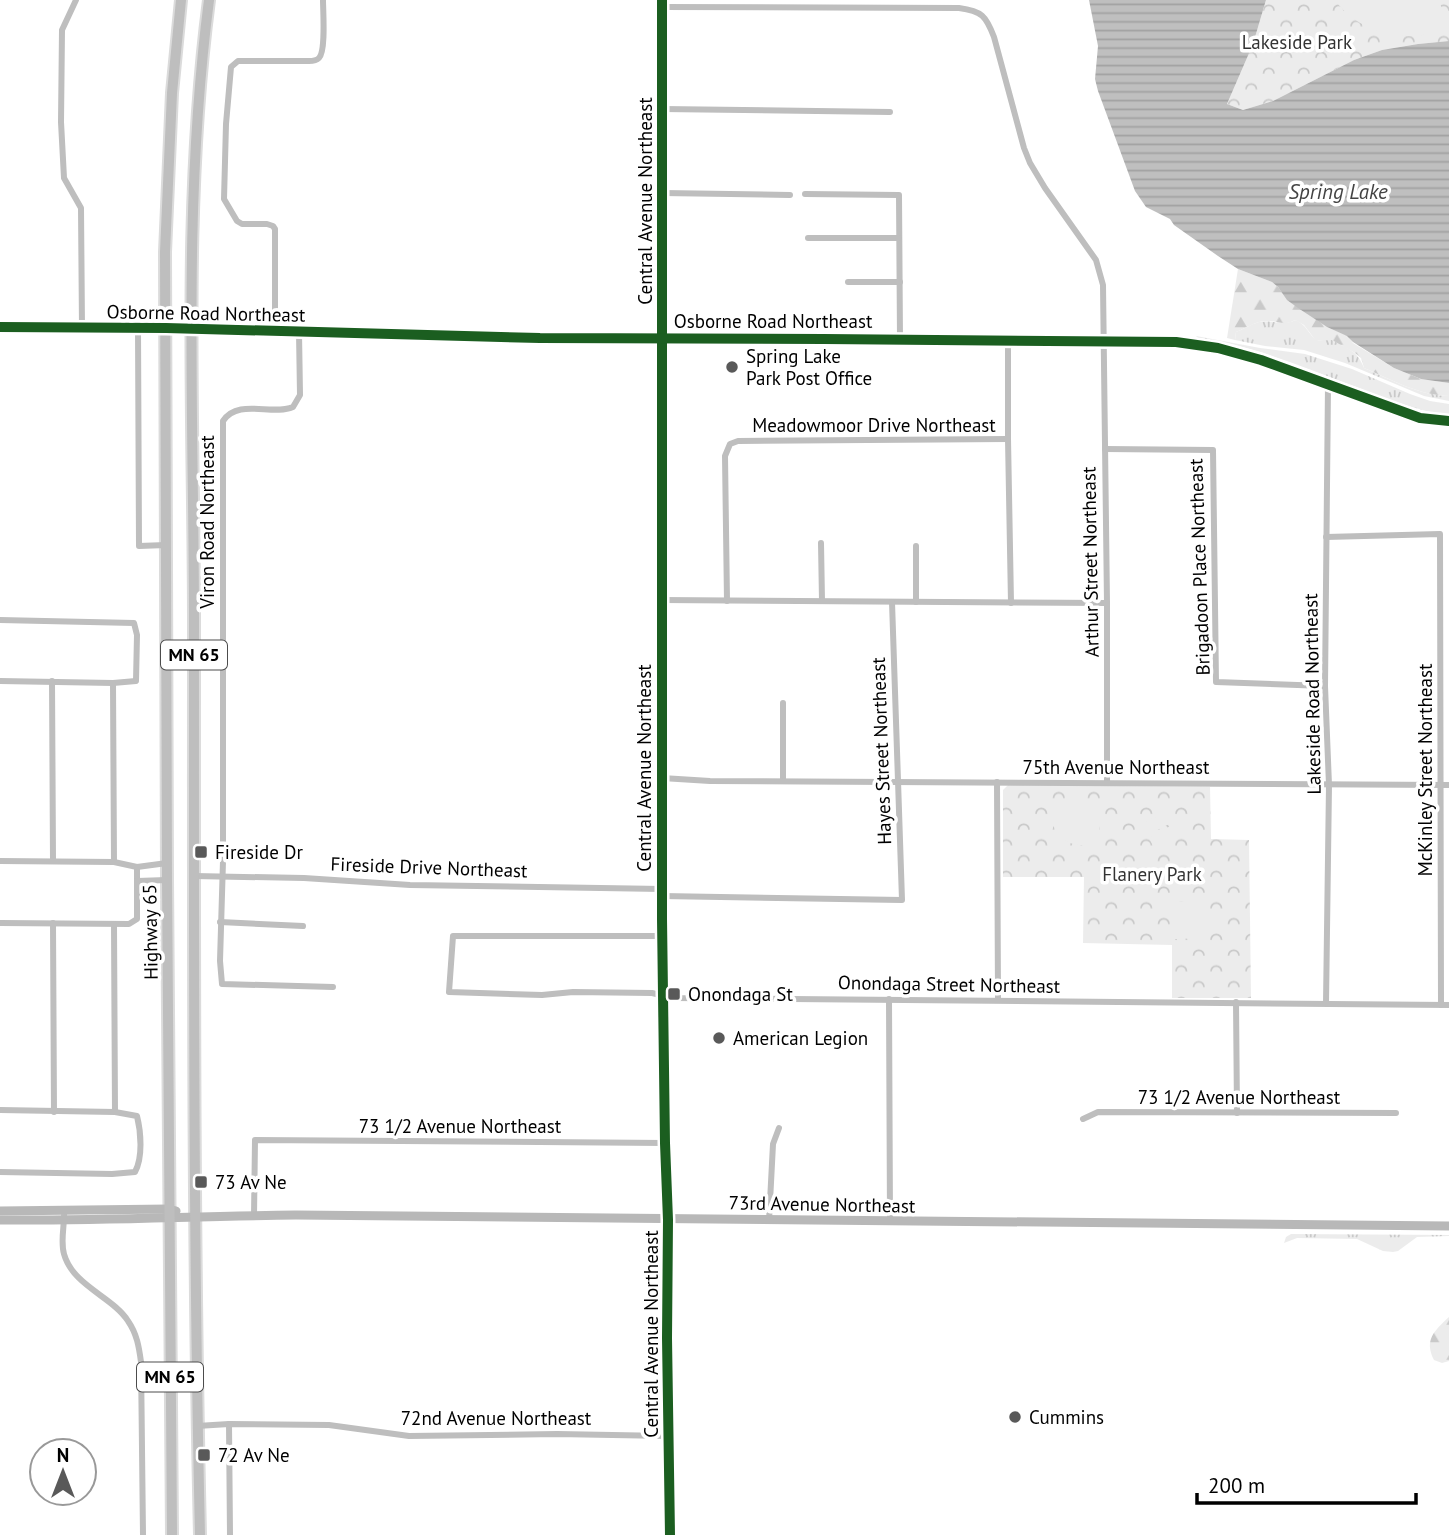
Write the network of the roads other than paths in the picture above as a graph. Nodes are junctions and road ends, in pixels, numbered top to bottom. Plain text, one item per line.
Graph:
1 (76, 0) edge
2 (181, 0) edge
3 (209, 0) edge
4 (323, 0) edge
5 (662, 4) edge
6 (662, 110) junction
7 (890, 112) dead end
8 (662, 193) junction
9 (805, 194) dead end
10 (790, 195) dead end
11 (808, 238) dead end
12 (900, 238) junction
13 (848, 282) dead end
14 (900, 282) junction
15 (0, 327) edge
16 (82, 328) junction
17 (138, 328) junction
18 (166, 328) junction
19 (192, 329) junction
20 (275, 331) junction
21 (299, 332) junction
22 (662, 338) junction
23 (900, 339) junction
24 (1009, 340) junction
25 (1104, 341) junction
26 (1328, 386) junction
27 (1449, 421) edge
28 (1008, 439) junction
29 (1105, 449) junction
30 (1326, 537) junction
31 (821, 543) dead end
32 (166, 545) junction
33 (916, 546) dead end
34 (662, 600) junction
35 (727, 601) junction
36 (822, 601) junction
37 (892, 602) junction
38 (916, 602) junction
39 (1011, 603) junction
40 (1107, 603) junction
41 (0, 620) edge
42 (0, 681) edge
43 (52, 681) junction
44 (113, 683) junction
45 (1325, 687) junction
46 (783, 703) dead end
47 (662, 778) junction
48 (783, 781) junction
49 (898, 782) junction
50 (997, 782) junction
51 (1107, 783) junction
52 (1329, 785) junction
53 (1441, 785) junction
54 (1449, 785) edge
55 (0, 861) edge
56 (53, 861) junction
57 (114, 862) junction
58 (167, 863) junction
59 (137, 867) junction
60 (223, 875) junction
61 (194, 876) junction
62 (167, 880) junction
63 (137, 881) junction
64 (662, 893) junction
65 (902, 900) joint
66 (220, 922) junction
67 (0, 923) edge
68 (53, 923) junction
69 (114, 924) junction
70 (303, 926) dead end
71 (662, 936) junction
72 (332, 987) dead end
73 (663, 996) junction
74 (889, 999) junction
75 (998, 1000) junction
76 (1236, 1002) junction
77 (1326, 1003) junction
78 (1445, 1005) edge
79 (0, 1110) edge
80 (54, 1112) junction
81 (115, 1112) junction
82 (1237, 1112) junction
83 (1396, 1113) dead end
84 (1083, 1119) dead end
85 (779, 1128) dead end
86 (665, 1143) junction
87 (0, 1172) edge
88 (0, 1211) edge
89 (169, 1214) junction
90 (64, 1216) junction
91 (195, 1216) junction
92 (254, 1216) junction
93 (0, 1220) edge
94 (668, 1220) junction
95 (769, 1221) junction
96 (890, 1222) junction
97 (1449, 1226) edge
98 (229, 1424) junction
99 (197, 1426) junction
100 (668, 1436) junction
101 (142, 1535) edge
102 (172, 1535) edge
103 (200, 1535) edge
104 (230, 1535) edge
105 (670, 1535) edge

1 - 16 street
2 - 18 highway, MN 65
3 - 19 highway, MN 65
4 - 20 street
5 - 6 street, Central Avenue Northeast
5 - 25 street, Arthur Street Northeast
6 - 7 street
6 - 8 street, Central Avenue Northeast
8 - 10 street
8 - 22 street, Central Avenue Northeast
9 - 12 street
11 - 12 street
12 - 14 street
13 - 14 street
14 - 23 street
15 - 16 street, Osborne Road Northeast
16 - 17 street, Osborne Road Northeast
17 - 18 street, Osborne Road Northeast
17 - 32 street
18 - 19 street, Osborne Road Northeast
18 - 32 highway, Highway 65 / MN 65
19 - 20 street, Osborne Road Northeast
19 - 61 highway, MN 65
20 - 21 street, Osborne Road Northeast
21 - 22 street, Osborne Road Northeast
21 - 60 street, Viron Road Northeast
22 - 23 street, Osborne Road Northeast
22 - 34 street, Central Avenue Northeast
23 - 24 street, Osborne Road Northeast
24 - 25 street, Osborne Road Northeast
24 - 28 street
25 - 26 street, Osborne Road Northeast
25 - 29 street, Arthur Street Northeast
26 - 27 street, Osborne Road Northeast
26 - 30 street, Lakeside Road Northeast
28 - 35 street, Meadowmoor Drive Northeast
28 - 39 street
29 - 40 street, Arthur Street Northeast
29 - 45 street, Brigadoon Place Northeast
30 - 45 street, Lakeside Road Northeast
30 - 53 street, McKinley Street Northeast
31 - 36 street
32 - 58 highway, Highway 65 / MN 65
33 - 38 street
34 - 35 street
34 - 47 street, Central Avenue Northeast
35 - 36 street
36 - 37 street
37 - 38 street
37 - 49 street, Hayes Street Northeast
38 - 39 street
39 - 40 street
40 - 51 street, Arthur Street Northeast
41 - 44 street
42 - 43 street
43 - 44 street
43 - 56 street
44 - 57 street
45 - 52 street, Lakeside Road Northeast
46 - 48 street
47 - 48 street, 75th Avenue Northeast
47 - 64 street, Central Avenue Northeast
48 - 49 street, 75th Avenue Northeast
49 - 50 street, 75th Avenue Northeast
49 - 65 street, Hayes Street Northeast
50 - 51 street, 75th Avenue Northeast
50 - 75 street
51 - 52 street, 75th Avenue Northeast
52 - 53 street, 75th Avenue Northeast
52 - 77 street, Lakeside Road Northeast
53 - 54 street, 75th Avenue Northeast
53 - 78 street, McKinley Street Northeast
55 - 56 street
56 - 57 street
57 - 59 street
58 - 59 street
58 - 62 highway, Highway 65 / MN 65
59 - 63 street
60 - 61 street, Fireside Drive Northeast
60 - 64 street, Fireside Drive Northeast
60 - 66 street, Viron Road Northeast
61 - 91 highway, MN 65
62 - 63 street
62 - 89 highway, Highway 65 / MN 65
63 - 69 street
64 - 65 street, Fireside Drive Northeast
64 - 71 street, Central Avenue Northeast
66 - 70 street
66 - 72 street, Viron Road Northeast
67 - 68 street
68 - 69 street
68 - 80 street
69 - 81 street
71 - 73 street, Central Avenue Northeast
71 - 73 street, Onondaga Street Northeast
73 - 74 street, Onondaga Street Northeast
73 - 86 street, Central Avenue Northeast
74 - 75 street, Onondaga Street Northeast
74 - 96 street
75 - 76 street, Onondaga Street Northeast
76 - 77 street, Onondaga Street Northeast
76 - 82 street
77 - 78 street, Onondaga Street Northeast
79 - 80 street
80 - 81 street
81 - 87 street
82 - 83 street, 73 1/2 Avenue Northeast
82 - 84 street, 73 1/2 Avenue Northeast
85 - 95 street
86 - 92 street, 73 1/2 Avenue Northeast
86 - 94 street, Central Avenue Northeast
88 - 90 street, 73rd Avenue Northeast
89 - 90 street, 73rd Avenue Northeast
89 - 91 street, 73rd Avenue Northeast
89 - 102 highway, Highway 65 / MN 65
90 - 93 street, 73rd Avenue Northeast
90 - 101 street
91 - 92 street, 73rd Avenue Northeast
91 - 99 highway, MN 65
92 - 94 street, 73rd Avenue Northeast
94 - 95 street, 73rd Avenue Northeast
94 - 100 street, Central Avenue Northeast
95 - 96 street, 73rd Avenue Northeast
96 - 97 street, 73rd Avenue Northeast
98 - 99 street, 72nd Avenue Northeast
98 - 100 street, 72nd Avenue Northeast
98 - 104 street
99 - 103 highway, MN 65
100 - 105 street, Central Avenue Northeast

